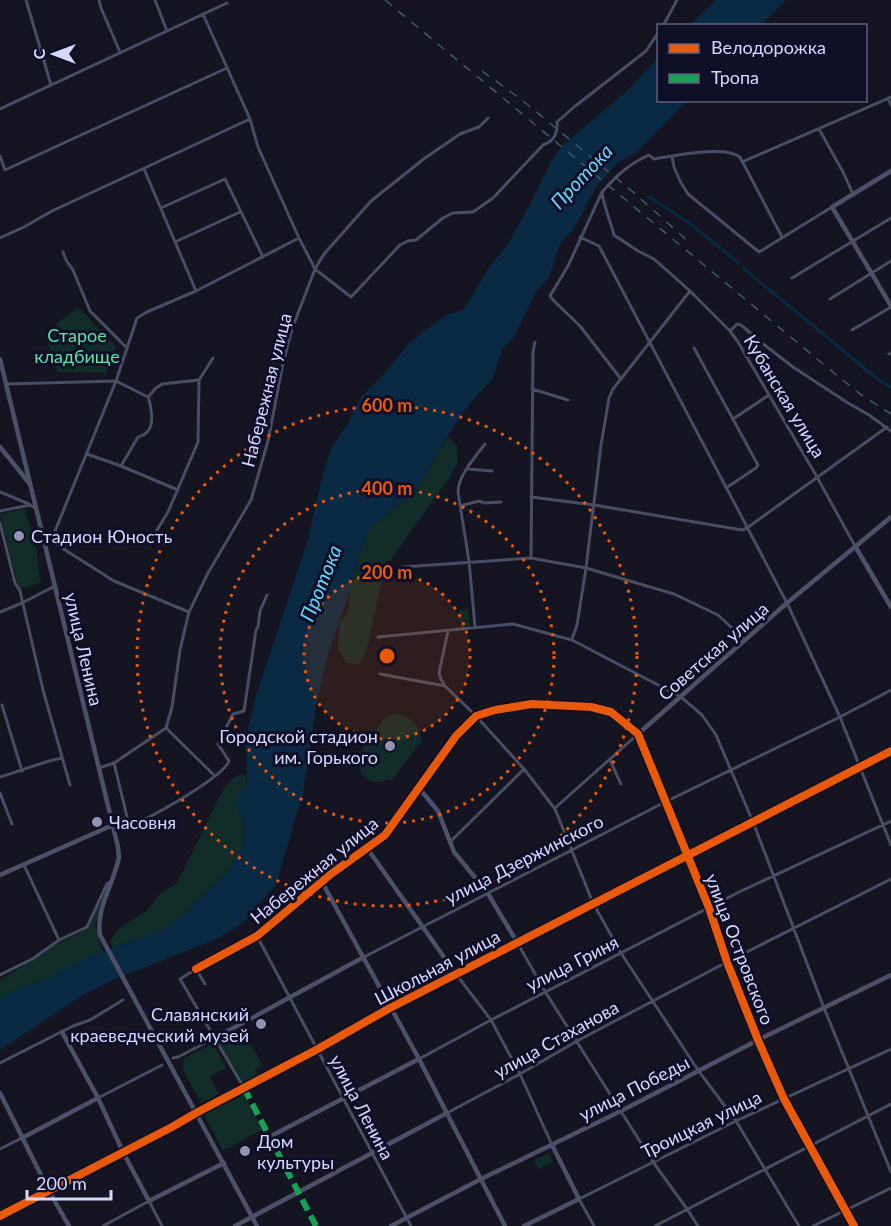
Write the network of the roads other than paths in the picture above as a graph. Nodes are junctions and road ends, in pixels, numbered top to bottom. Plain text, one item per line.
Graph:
1 (26, 0) edge
2 (99, 0) edge
3 (155, 0) edge
4 (677, 0) edge
5 (227, 3) dead end
6 (203, 14) junction
7 (664, 24) edge
8 (168, 31) junction
9 (657, 34) edge
10 (120, 52) junction
11 (227, 68) junction
12 (51, 85) junction
13 (890, 97) edge
14 (891, 105) edge
15 (0, 110) edge
16 (488, 118) dead end
17 (250, 119) junction
18 (818, 128) junction
19 (0, 156) edge
20 (672, 156) junction
21 (742, 162) junction
22 (144, 169) junction
23 (891, 171) edge
24 (602, 192) junction
25 (853, 194) junction
26 (832, 207) junction
27 (161, 208) junction
28 (240, 212) junction
29 (891, 218) edge
30 (580, 237) junction
31 (782, 237) junction
32 (0, 238) edge
33 (299, 238) junction
34 (852, 241) junction
35 (175, 242) junction
36 (63, 252) dead end
37 (263, 257) junction
38 (891, 261) edge
39 (315, 269) junction
40 (871, 273) junction
41 (792, 278) dead end
42 (196, 291) junction
43 (690, 291) junction
44 (830, 299) dead end
45 (891, 307) edge
46 (852, 330) dead end
47 (730, 331) junction
48 (535, 342) dead end
49 (650, 342) junction
50 (127, 348) junction
51 (694, 348) dead end
52 (0, 358) edge
53 (213, 358) dead end
54 (621, 379) junction
55 (199, 380) junction
56 (116, 381) junction
57 (6, 384) junction
58 (532, 389) junction
59 (769, 394) junction
60 (148, 397) junction
61 (568, 400) dead end
62 (733, 419) junction
63 (887, 427) junction
64 (891, 430) edge
65 (485, 444) dead end
66 (0, 447) edge
67 (87, 454) junction
68 (121, 466) junction
69 (468, 469) junction
70 (492, 471) dead end
71 (26, 474) junction
72 (817, 477) junction
73 (726, 488) junction
74 (178, 490) junction
75 (0, 492) edge
76 (531, 497) junction
77 (501, 502) dead end
78 (30, 505) junction
79 (594, 505) junction
80 (460, 506) junction
81 (36, 508) junction
82 (0, 511) edge
83 (891, 517) edge
84 (0, 523) edge
85 (747, 528) junction
86 (157, 536) dead end
87 (51, 541) junction
88 (44, 542) junction
89 (855, 546) junction
90 (531, 558) junction
91 (469, 561) junction
92 (403, 567) dead end
93 (585, 568) junction
94 (55, 586) junction
95 (267, 595) dead end
96 (22, 603) junction
97 (788, 603) junction
98 (891, 607) edge
99 (0, 612) edge
100 (189, 612) junction
101 (475, 627) junction
102 (448, 631) junction
103 (378, 637) dead end
104 (572, 640) junction
105 (745, 640) junction
106 (380, 674) dead end
107 (445, 686) junction
108 (891, 690) edge
109 (681, 697) junction
110 (2, 705) dead end
111 (476, 716) junction
112 (840, 717) junction
113 (166, 728) junction
114 (638, 734) junction
115 (891, 751) edge
116 (62, 758) junction
117 (610, 760) junction
118 (114, 763) junction
119 (861, 766) junction
120 (99, 768) junction
121 (524, 769) junction
122 (21, 771) junction
123 (731, 771) junction
124 (215, 776) junction
125 (0, 777) edge
126 (621, 784) dead end
127 (70, 785) dead end
128 (418, 788) junction
129 (0, 793) edge
130 (665, 801) junction
131 (555, 809) junction
132 (891, 821) edge
133 (753, 822) junction
134 (12, 824) dead end
135 (884, 824) junction
136 (129, 825) junction
137 (114, 828) junction
138 (450, 842) junction
139 (891, 845) edge
140 (367, 848) junction
141 (571, 849) junction
142 (687, 855) junction
143 (23, 863) junction
144 (0, 875) edge
145 (774, 876) junction
146 (891, 879) edge
147 (112, 881) junction
148 (321, 882) junction
149 (487, 892) junction
150 (593, 903) junction
151 (709, 908) junction
152 (424, 927) junction
153 (793, 928) junction
154 (257, 936) junction
155 (59, 940) junction
156 (517, 942) junction
157 (621, 953) junction
158 (364, 957) junction
159 (727, 962) junction
160 (196, 969) junction
161 (456, 974) junction
162 (0, 975) edge
163 (891, 975) edge
164 (205, 984) dead end
165 (546, 993) junction
166 (290, 997) junction
167 (123, 1000) dead end
168 (652, 1002) junction
169 (390, 1008) junction
170 (824, 1008) junction
171 (491, 1020) junction
172 (62, 1032) junction
173 (215, 1038) junction
174 (758, 1040) junction
175 (577, 1041) junction
176 (891, 1049) edge
177 (316, 1050) junction
178 (173, 1058) dead end
179 (419, 1059) junction
180 (0, 1063) edge
181 (162, 1065) dead end
182 (849, 1069) junction
183 (698, 1071) junction
184 (520, 1074) junction
185 (244, 1088) junction
186 (0, 1093) edge
187 (98, 1098) junction
188 (342, 1098) junction
189 (784, 1099) junction
190 (891, 1104) edge
191 (621, 1111) junction
192 (196, 1113) junction
193 (447, 1113) junction
194 (868, 1115) junction
195 (736, 1121) junction
196 (269, 1137) dead end
197 (22, 1138) junction
198 (552, 1145) junction
199 (810, 1146) junction
200 (0, 1149) edge
201 (123, 1152) junction
202 (372, 1154) junction
203 (653, 1162) junction
204 (224, 1163) junction
205 (765, 1168) junction
206 (891, 1172) edge
207 (481, 1179) junction
208 (891, 1188) edge
209 (49, 1191) junction
210 (579, 1199) junction
211 (149, 1201) junction
212 (687, 1209) junction
213 (846, 1210) junction
214 (0, 1216) edge
215 (253, 1217) junction
216 (406, 1218) junction
217 (69, 1226) edge
218 (103, 1226) edge
219 (162, 1226) edge
220 (235, 1226) edge
221 (257, 1226) edge
222 (391, 1226) edge
223 (411, 1226) edge
224 (506, 1226) edge
225 (524, 1226) edge
226 (594, 1226) edge
227 (655, 1226) edge
228 (698, 1226) edge
229 (799, 1226) edge
230 (813, 1226) edge
231 (854, 1226) edge

1 - 12 street
2 - 10 street
3 - 8 street
4 - 7 street
5 - 6 street
6 - 8 street
6 - 11 street
8 - 10 street
9 - 39 street
10 - 12 street
11 - 17 street
11 - 19 street
12 - 15 street
13 - 14 street
13 - 18 street
16 - 39 street, Набережная улица
17 - 22 street
17 - 33 street
18 - 21 street
18 - 25 street
20 - 21 street
20 - 24 street
20 - 31 street
21 - 31 street
22 - 27 street
22 - 32 street
23 - 25 street
24 - 30 street
24 - 43 street, Кубанская улица
25 - 26 street
26 - 31 street
26 - 34 street
27 - 28 street
27 - 35 street
28 - 35 street
28 - 37 street
29 - 34 street
30 - 49 street
30 - 54 street
33 - 37 street
33 - 39 street
34 - 40 street
34 - 41 street
35 - 42 street
36 - 50 street
37 - 42 street
38 - 40 street
39 - 100 street, Набережная улица
40 - 44 street
40 - 45 street
42 - 50 street
43 - 47 street, Кубанская улица
43 - 49 street
45 - 46 street
47 - 59 street, Кубанская улица
47 - 63 street
48 - 58 street
49 - 54 street
49 - 73 street
50 - 56 street
51 - 62 street
52 - 57 street, улица Ленина
53 - 55 street
54 - 79 street
55 - 60 street
55 - 74 street
56 - 57 street
56 - 60 street
56 - 67 street
57 - 71 street, улица Ленина
58 - 61 street
58 - 76 street
59 - 62 street
59 - 72 street, Кубанская улица
60 - 68 street
62 - 73 street
63 - 64 street
63 - 72 street
65 - 69 street
66 - 71 street
67 - 68 street
67 - 87 street
68 - 74 street
69 - 70 street
69 - 80 street
71 - 81 street, улица Ленина
72 - 85 street
72 - 89 street, Кубанская улица
73 - 85 street
74 - 86 street
75 - 78 street
76 - 79 street
76 - 90 street
77 - 80 street
78 - 81 street
78 - 82 street
79 - 85 street
79 - 93 street
80 - 91 street
81 - 88 street, улица Ленина
83 - 89 street, Советская улица
84 - 96 street
85 - 97 street
87 - 88 street
87 - 100 street
88 - 94 street, улица Ленина
89 - 97 street, Советская улица
89 - 98 street, Кубанская улица
90 - 91 street
90 - 93 street
91 - 92 street
91 - 101 street
93 - 104 street
93 - 105 street
94 - 96 street
94 - 120 street, улица Ленина
95 - 124 street
96 - 99 street
96 - 116 street
97 - 105 street, Советская улица
97 - 112 street
100 - 113 street, Набережная улица
101 - 102 street
101 - 104 street
102 - 103 street
102 - 107 street
104 - 109 street
105 - 109 street, Советская улица
106 - 107 street
107 - 111 street
108 - 112 street, улица Дзержинского
109 - 114 street, Советская улица
109 - 123 street
110 - 122 street
111 - 114 street, улица Островского
111 - 121 street
111 - 128 street, Набережная улица
112 - 119 street
112 - 123 street, улица Дзержинского
113 - 118 street
113 - 124 street
114 - 117 street, Советская улица
114 - 130 street, улица Островского
115 - 119 street, Школьная улица
116 - 122 street
116 - 127 street
117 - 126 street
117 - 131 street, Советская улица
118 - 120 street
118 - 136 street
119 - 133 street, Школьная улица
119 - 135 street
120 - 137 street, улица Ленина
121 - 131 street
121 - 138 street
122 - 125 street
123 - 130 street, улица Дзержинского
123 - 133 street
124 - 136 street
128 - 138 street
128 - 140 street, Набережная улица
129 - 134 street
130 - 141 street, улица Дзержинского
130 - 142 street, улица Островского
131 - 141 street
132 - 135 street, улица Гриня
133 - 142 street, Школьная улица
133 - 145 street
135 - 139 street
135 - 145 street, улица Гриня
136 - 137 street
137 - 143 street
137 - 147 street, улица Ленина
138 - 149 street
140 - 148 street, Набережная улица
140 - 152 street
141 - 149 street, улица Дзержинского
141 - 150 street
142 - 150 street, Школьная улица
142 - 151 street, улица Островского
143 - 144 street
143 - 155 street
145 - 151 street, улица Гриня
145 - 153 street
146 - 153 street, улица Стаханова
147 - 155 street
147 - 192 street, улица Ленина
148 - 154 street, Набережная улица
148 - 158 street
149 - 152 street, улица Дзержинского
149 - 156 street
150 - 156 street, Школьная улица
150 - 157 street
151 - 157 street, улица Гриня
151 - 159 street, улица Островского
152 - 158 street, улица Дзержинского
152 - 161 street
153 - 159 street, улица Стаханова
153 - 170 street
154 - 160 street, Набережная улица
154 - 166 street, улица Ленина
155 - 162 street
156 - 161 street, Школьная улица
156 - 165 street
157 - 165 street, улица Гриня
157 - 168 street
158 - 166 street, улица Дзержинского
158 - 169 street
159 - 168 street, улица Стаханова
159 - 174 street, улица Островского
160 - 164 street
160 - 173 street, Набережная улица
161 - 169 street, Школьная улица
161 - 171 street
163 - 170 street, улица Победы
165 - 171 street, улица Гриня
165 - 175 street
166 - 173 street, улица Дзержинского
166 - 177 street, улица Ленина
167 - 172 street
168 - 175 street, улица Стаханова
168 - 183 street
169 - 177 street, Школьная улица
169 - 179 street
170 - 174 street, улица Победы
170 - 182 street
171 - 179 street, улица Гриня
171 - 184 street
172 - 180 street
172 - 187 street
173 - 178 street, улица Дзержинского
173 - 185 street
174 - 183 street, улица Победы
174 - 189 street, улица Островского
175 - 184 street, улица Стаханова
175 - 191 street
176 - 182 street, Троицкая улица
177 - 185 street, Школьная улица
177 - 188 street, улица Ленина
179 - 188 street, улица Гриня
179 - 193 street
181 - 187 street
182 - 189 street, Троицкая улица
182 - 194 street
183 - 191 street, улица Победы
183 - 195 street
184 - 193 street, улица Стаханова
184 - 198 street
185 - 192 street, Школьная улица
186 - 197 street
187 - 197 street
187 - 201 street
188 - 196 street, улица Гриня
188 - 202 street, улица Ленина
189 - 195 street, Троицкая улица
189 - 199 street, улица Островского
190 - 194 street
191 - 198 street, улица Победы
191 - 203 street
192 - 201 street, Школьная улица
192 - 204 street, улица Ленина
193 - 202 street, улица Стаханова
193 - 207 street
194 - 199 street
194 - 206 street
195 - 203 street, Троицкая улица
195 - 205 street
197 - 200 street
197 - 209 street
198 - 207 street, улица Победы
198 - 210 street
199 - 205 street
199 - 213 street, улица Островского
201 - 209 street, Школьная улица
201 - 211 street
202 - 215 street, улица Стаханова
202 - 216 street, улица Ленина
203 - 210 street, Троицкая улица
203 - 212 street
204 - 211 street
204 - 215 street, улица Ленина
205 - 212 street
205 - 229 street
207 - 216 street, улица Победы
207 - 224 street
208 - 213 street
209 - 214 street, Школьная улица
209 - 217 street
210 - 225 street, Троицкая улица
210 - 226 street
211 - 218 street
211 - 219 street
212 - 227 street
212 - 228 street
213 - 230 street
213 - 231 street, улица Островского
215 - 220 street, улица Стаханова
215 - 221 street, улица Ленина
216 - 222 street, улица Победы
216 - 223 street, улица Ленина

